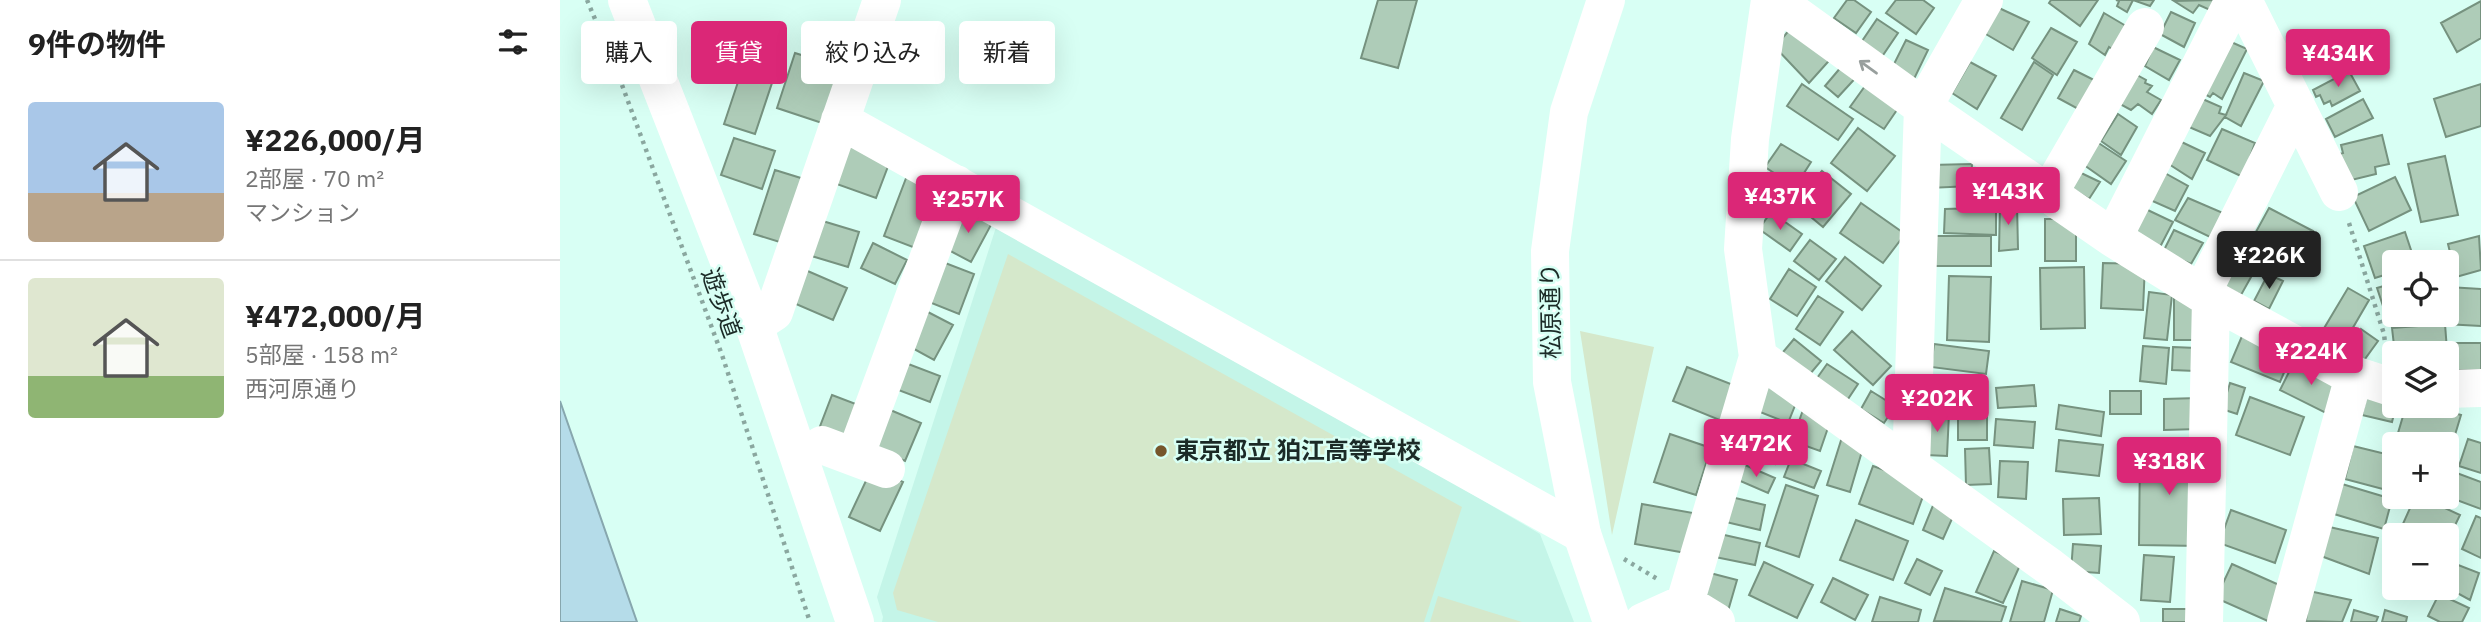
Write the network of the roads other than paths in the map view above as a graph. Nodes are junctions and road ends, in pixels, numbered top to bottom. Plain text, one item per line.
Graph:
1 (627, 0) edge
2 (883, 0) edge
3 (1606, 0) edge
4 (1773, 0) edge
5 (1984, 0) edge
6 (2234, 0) edge
7 (2243, 0) edge
8 (2145, 27) dead end
9 (2296, 105) junction
10 (1923, 107) junction
11 (840, 120) junction
12 (956, 184) junction
13 (2339, 192) road end
14 (2049, 194) junction
15 (2113, 238) junction
16 (2206, 296) junction
17 (754, 325) junction
18 (1758, 357) junction
19 (2354, 376) junction
20 (2382, 385) edge
21 (2481, 388) edge
22 (2459, 389) edge
23 (854, 457) dead end
24 (1911, 466) junction
25 (1583, 534) junction
26 (1700, 613) edge
27 (855, 622) edge
28 (1612, 622) edge
29 (1643, 622) edge
30 (2121, 622) edge
31 (2204, 622) edge
32 (2286, 622) edge

1 - 17 street
2 - 11 street
3 - 25 street, 松原通り
10 -> 4 street
4 - 18 street
5 - 10 street
6 - 15 street
7 - 9 street
8 - 14 street
9 - 13 street
9 - 16 street
10 - 14 street
10 - 24 street
11 - 12 street
11 - 17 street
12 - 23 street
12 - 25 street
14 - 15 street
15 - 16 street
16 - 19 street
16 - 31 street
17 - 27 street
18 - 24 street
18 - 26 street
19 - 20 street
19 - 32 street
21 - 22 street
24 - 30 street
25 - 28 street, 松原通り
26 - 29 street

